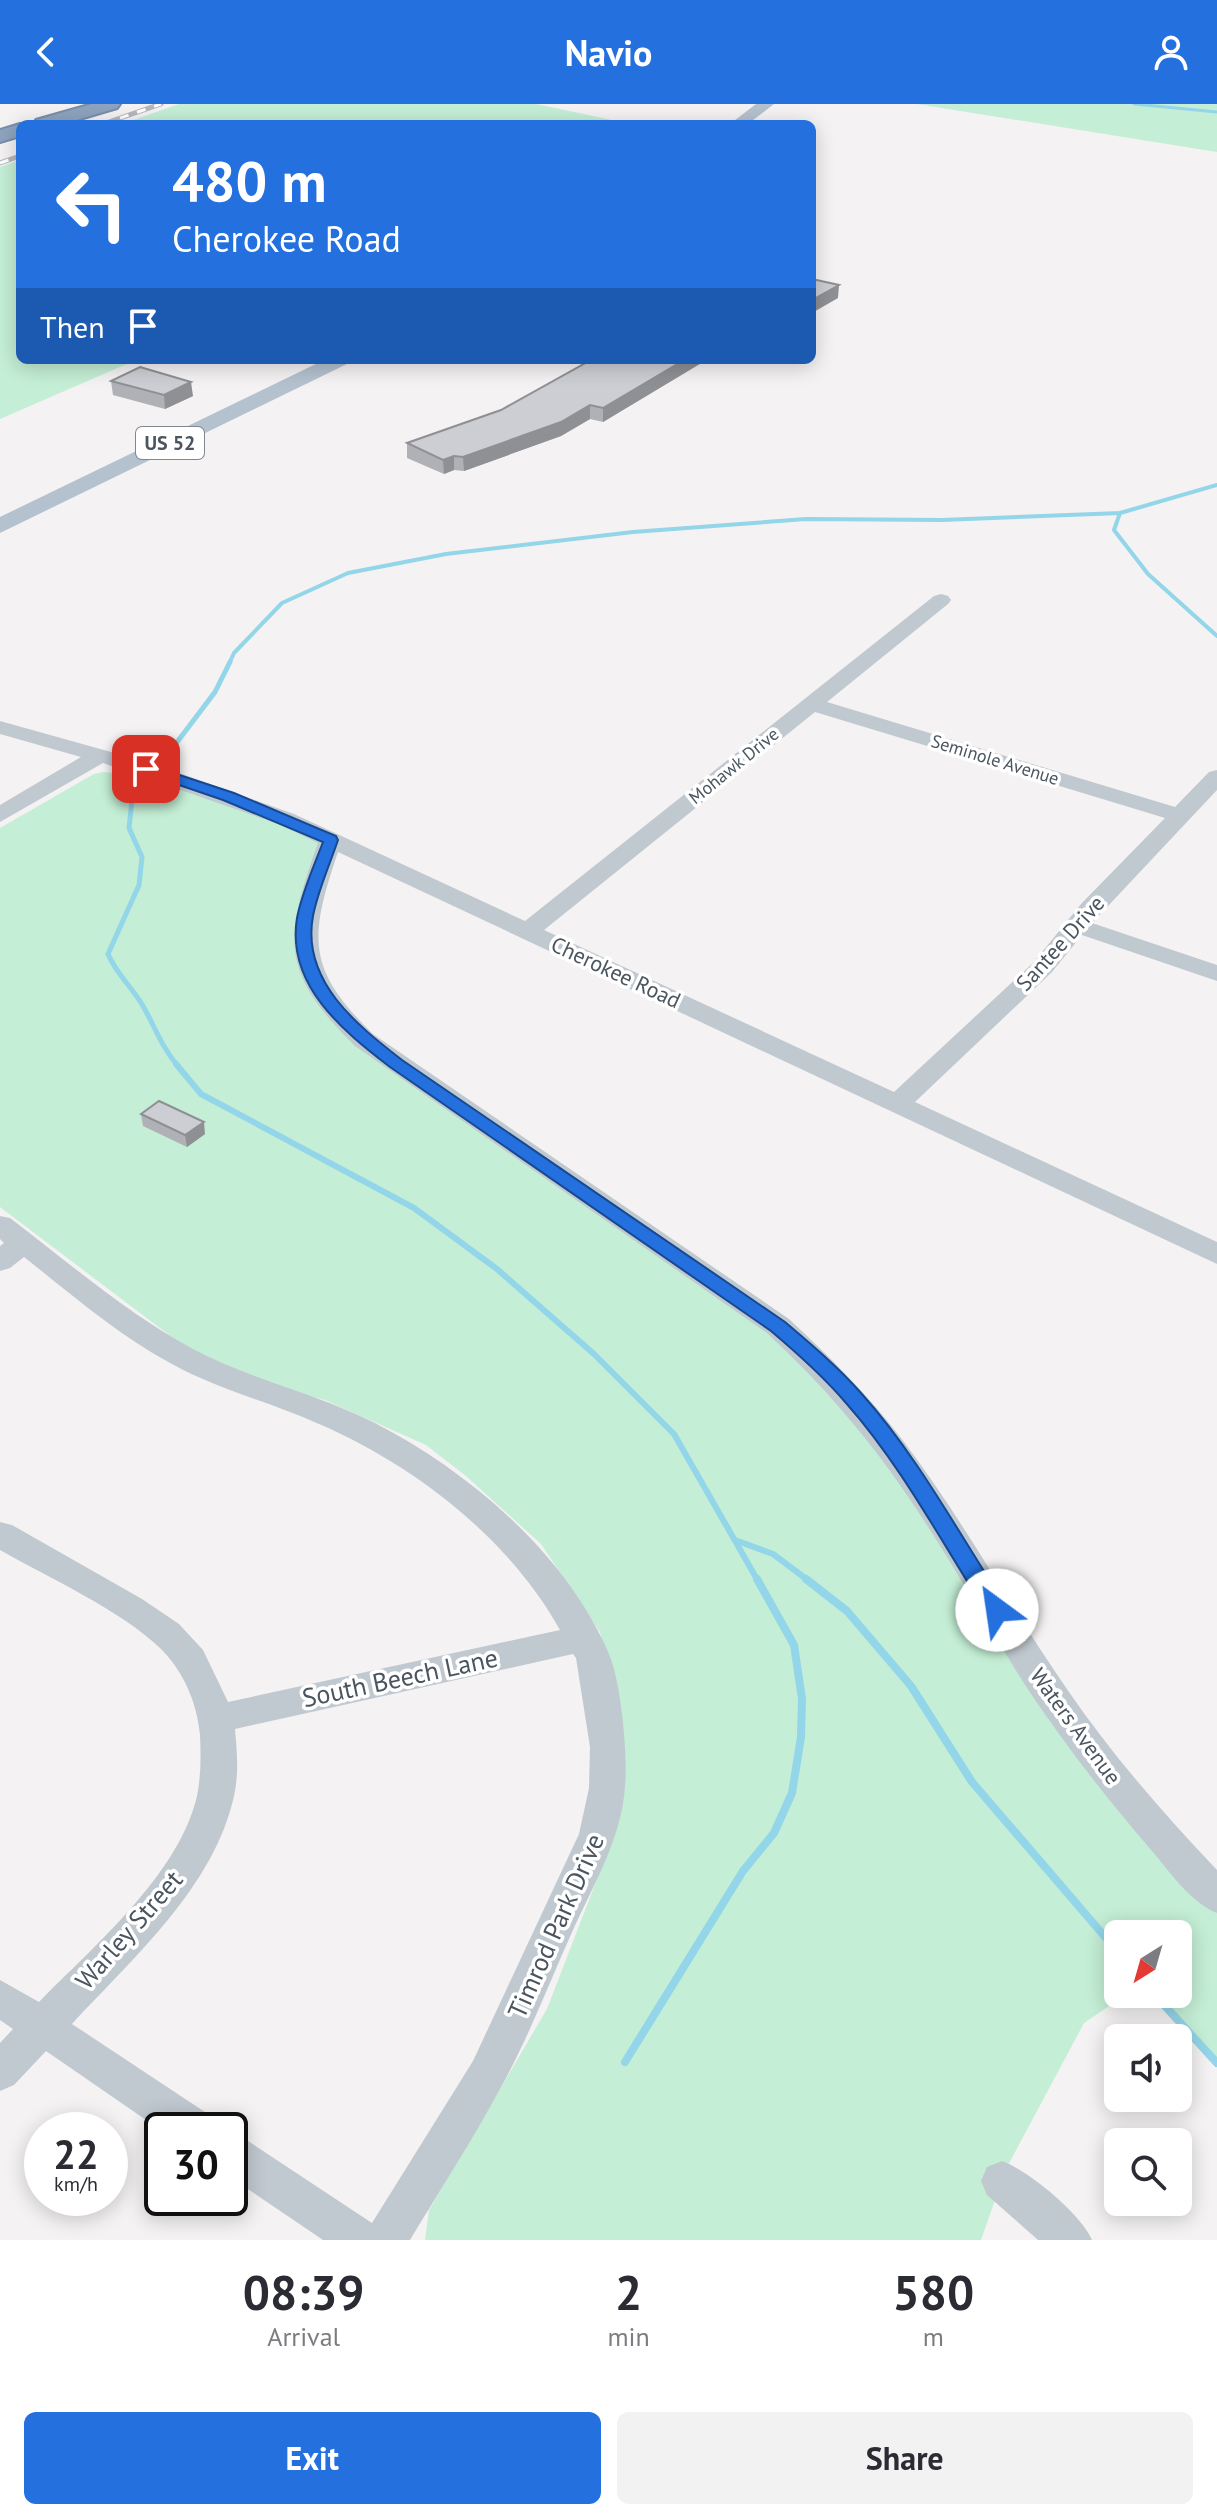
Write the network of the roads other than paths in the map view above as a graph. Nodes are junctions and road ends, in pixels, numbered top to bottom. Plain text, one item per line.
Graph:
1 (111, 104) edge
2 (766, 104) edge
3 (57, 120) edge
4 (744, 120) edge
5 (332, 364) edge
6 (0, 526) edge
7 (941, 600) dead end
8 (811, 704) junction
9 (0, 727) edge
10 (101, 755) junction
11 (1217, 777) edge
12 (0, 815) edge
13 (1178, 815) junction
14 (331, 840) junction
15 (1084, 917) junction
16 (528, 931) junction
17 (1217, 954) edge
18 (1217, 973) edge
19 (898, 1103) junction
20 (8, 1243) edge
21 (1217, 1254) edge
22 (0, 1534) edge
23 (584, 1638) junction
24 (215, 1719) junction
25 (1217, 1896) edge
26 (0, 1998) edge
27 (42, 2027) junction
28 (0, 2072) edge
29 (169, 2112) edge
30 (248, 2165) edge
31 (1002, 2181) dead end
32 (360, 2240) edge
33 (386, 2240) edge
34 (1070, 2240) edge

1 - 3 highway
2 - 4 main road
5 - 6 main road, US 52
7 - 8 street, Mohawk Drive
8 - 13 street, Seminole Avenue
8 - 16 street, Mohawk Drive
9 - 10 street, Cherokee Road
10 - 12 street
10 - 14 street, Cherokee Road
11 - 13 street, Santee Drive
13 - 15 street, Santee Drive
14 - 16 street, Cherokee Road
14 - 25 street, Waters Avenue
15 - 17 street
15 - 18 street
15 - 19 street, Santee Drive
16 - 19 street, Cherokee Road
19 - 21 street, Cherokee Road
20 - 23 street, Timrod Park Drive
22 - 24 street, Warley Street
23 - 24 street, South Beech Lane
23 - 33 street, Timrod Park Drive
24 - 27 street, Warley Street
26 - 27 street
27 - 28 street, Warley Street
27 - 29 street
30 - 32 street
31 - 34 street

